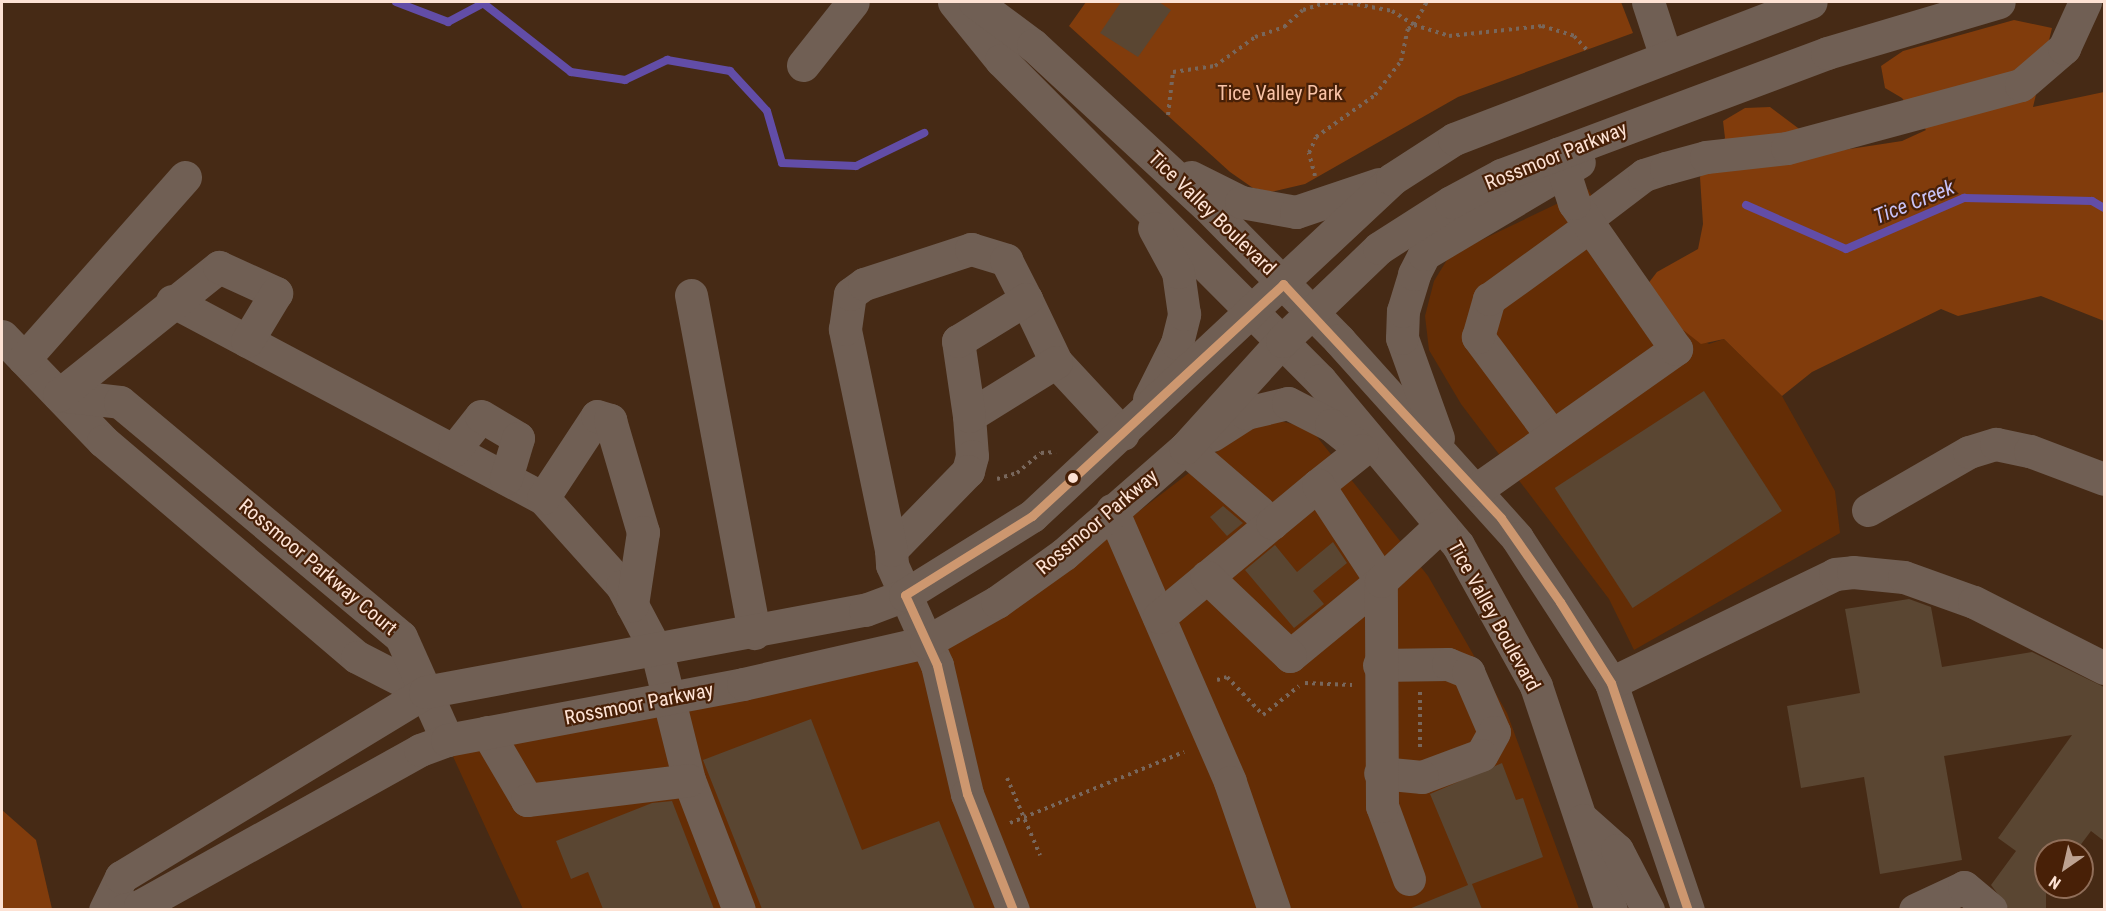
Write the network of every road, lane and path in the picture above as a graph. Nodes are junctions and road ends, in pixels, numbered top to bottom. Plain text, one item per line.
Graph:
1 (853, 2) edge
2 (954, 2) edge
3 (975, 2) edge
4 (1427, 2) edge
5 (1648, 2) edge
6 (1811, 2) edge
7 (1999, 2) edge
8 (2085, 2) edge
9 (1414, 25) junction
10 (1587, 50) dead end
11 (1666, 57) junction
12 (803, 65) dead end
13 (1168, 115) dead end
14 (1159, 161) junction
15 (1561, 162) junction
16 (185, 177) dead end
17 (1316, 178) dead end
18 (1392, 179) junction
19 (1125, 183) junction
20 (1588, 222) junction
21 (1283, 284) junction
22 (691, 295) dead end
23 (1026, 299) junction
24 (172, 301) junction
25 (1252, 312) junction
26 (1311, 312) junction
27 (2, 336) edge
28 (247, 341) junction
29 (1282, 341) junction
30 (24, 359) junction
31 (1056, 362) junction
32 (59, 395) junction
33 (969, 416) junction
34 (1131, 426) junction
35 (1552, 436) junction
36 (1185, 448) junction
37 (454, 450) junction
38 (1362, 450) junction
39 (1060, 451) dead end
40 (1445, 456) junction
41 (506, 478) junction
42 (2104, 479) edge
43 (987, 482) dead end
44 (1318, 485) junction
45 (1407, 485) junction
46 (1476, 490) junction
47 (543, 498) junction
48 (1112, 510) junction
49 (1868, 510) dead end
50 (1272, 523) junction
51 (1441, 525) junction
52 (891, 550) junction
53 (1208, 577) junction
54 (1381, 581) junction
55 (905, 595) junction
56 (632, 605) junction
57 (1159, 617) junction
58 (754, 633) junction
59 (926, 642) junction
60 (657, 652) junction
61 (2104, 668) edge
62 (1370, 676) junction
63 (1210, 683) dead end
64 (1611, 683) junction
65 (1411, 687) dead end
66 (425, 692) junction
67 (670, 699) junction
68 (487, 732) junction
69 (447, 740) junction
70 (1195, 748) dead end
71 (1420, 751) dead end
72 (1380, 773) junction
73 (1007, 778) dead end
74 (689, 780) junction
75 (1023, 817) junction
76 (1583, 820) junction
77 (998, 828) dead end
78 (1040, 855) dead end
79 (1409, 879) dead end
80 (105, 909) edge
81 (124, 909) edge
82 (739, 909) edge
83 (1013, 909) edge
84 (1274, 909) edge
85 (1611, 909) edge
86 (1648, 909) edge
87 (1688, 909) edge
88 (1916, 909) edge
89 (1991, 909) edge

1 - 12 street
2 - 19 street, Tice Valley Boulevard
3 - 14 street, Tice Valley Boulevard
4 - 9 path
5 - 11 street
6 - 11 street
7 - 15 street
8 - 20 street
9 - 10 path
9 - 13 path
9 - 17 path
11 - 18 street
14 - 18 street
14 - 21 street, Tice Valley Boulevard
15 - 20 street
15 - 26 street, Rossmoor Parkway
15 - 40 street
16 - 30 street
18 - 21 street
19 - 25 street, Tice Valley Boulevard
19 - 34 street
20 - 35 street
20 - 35 street
21 - 25 street
21 - 26 street, Tice Valley Boulevard
22 - 58 street
23 - 31 street
23 - 33 street
23 - 52 street
24 - 28 street
24 - 28 street
24 - 32 street
25 - 29 street, Tice Valley Boulevard
25 - 34 street
26 - 29 street, Rossmoor Parkway
26 - 40 street, Tice Valley Boulevard
27 - 30 street
28 - 37 street
29 - 36 street, Rossmoor Parkway
29 - 45 street, Tice Valley Boulevard
30 - 32 street
31 - 33 street
31 - 34 street
32 - 66 street, Rossmoor Parkway Court
32 - 66 street, Rossmoor Parkway Court
33 - 52 street
34 - 55 street
35 - 46 street
36 - 38 street
36 - 48 street, Rossmoor Parkway
36 - 50 street
37 - 41 street
37 - 41 street
38 - 44 street
38 - 45 street
39 - 43 path
40 - 46 street, Tice Valley Boulevard
41 - 47 street
42 - 49 street
44 - 50 street
44 - 54 street
45 - 51 street, Tice Valley Boulevard
46 - 64 street, Tice Valley Boulevard
47 - 56 street
47 - 56 street
48 - 57 street
48 - 59 street, Rossmoor Parkway
50 - 53 street
51 - 54 street
51 - 76 street, Tice Valley Boulevard
52 - 55 street
53 - 54 street
53 - 57 street
54 - 62 street
55 - 58 street
55 - 59 street
56 - 60 street
57 - 84 street
58 - 60 street
59 - 67 street, Rossmoor Parkway
59 - 83 street
60 - 66 street
60 - 67 street
61 - 64 street
62 - 63 path
62 - 72 street
62 - 72 street
64 - 87 street, Tice Valley Boulevard
65 - 71 path
66 - 69 street
66 - 80 street
67 - 68 street, Rossmoor Parkway
67 - 74 street
68 - 69 street, Rossmoor Parkway
68 - 74 street
69 - 81 street, Rossmoor Parkway
70 - 75 path
72 - 79 street
73 - 75 path
74 - 82 street
75 - 77 path
75 - 78 path
76 - 85 street, Tice Valley Boulevard
76 - 86 street
88 - 89 street

